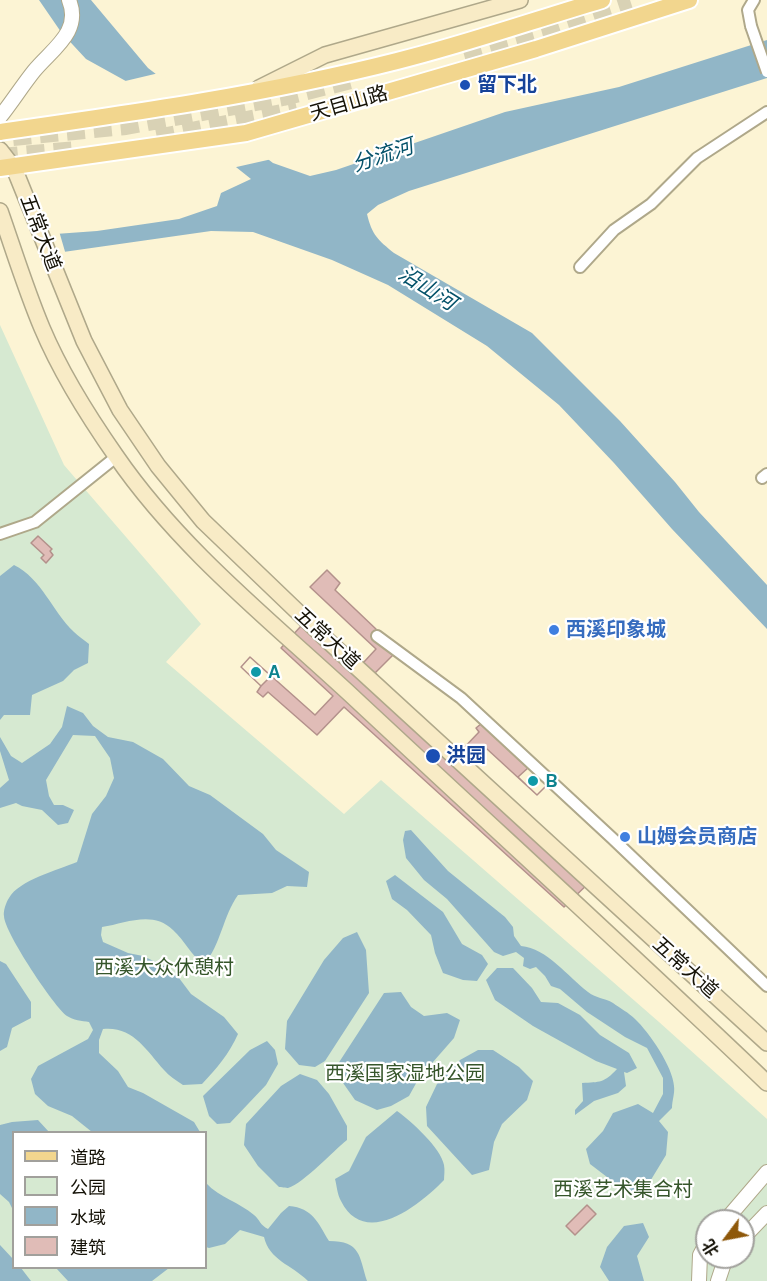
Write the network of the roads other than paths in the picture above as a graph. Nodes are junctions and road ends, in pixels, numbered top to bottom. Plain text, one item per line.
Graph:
1 (69, 0) edge
2 (520, 0) edge
3 (602, 0) edge
4 (689, 0) edge
5 (754, 0) edge
6 (767, 72) edge
7 (249, 93) junction
8 (767, 112) edge
9 (0, 117) edge
10 (0, 132) edge
11 (0, 150) edge
12 (7, 168) edge
13 (3, 219) edge
14 (580, 267) dead end
15 (116, 457) junction
16 (0, 534) edge
17 (377, 636) dead end
18 (767, 986) edge
19 (767, 1043) edge
20 (767, 1083) edge
21 (767, 1172) edge
22 (735, 1209) edge
23 (767, 1213) edge
24 (755, 1226) edge

1 - 9 street
2 - 7 main road, 天目山路
3 - 7 main road, 天目山路
4 - 12 main road, 天目山路
5 - 6 street, bridge
7 - 10 main road, 天目山路
8 - 14 street
11 - 12 main road, 五常大道
12 - 19 main road, 五常大道
13 - 15 main road, 五常大道
15 - 16 street
15 - 20 main road, 五常大道
17 - 18 street
21 - 22 street
23 - 24 street

